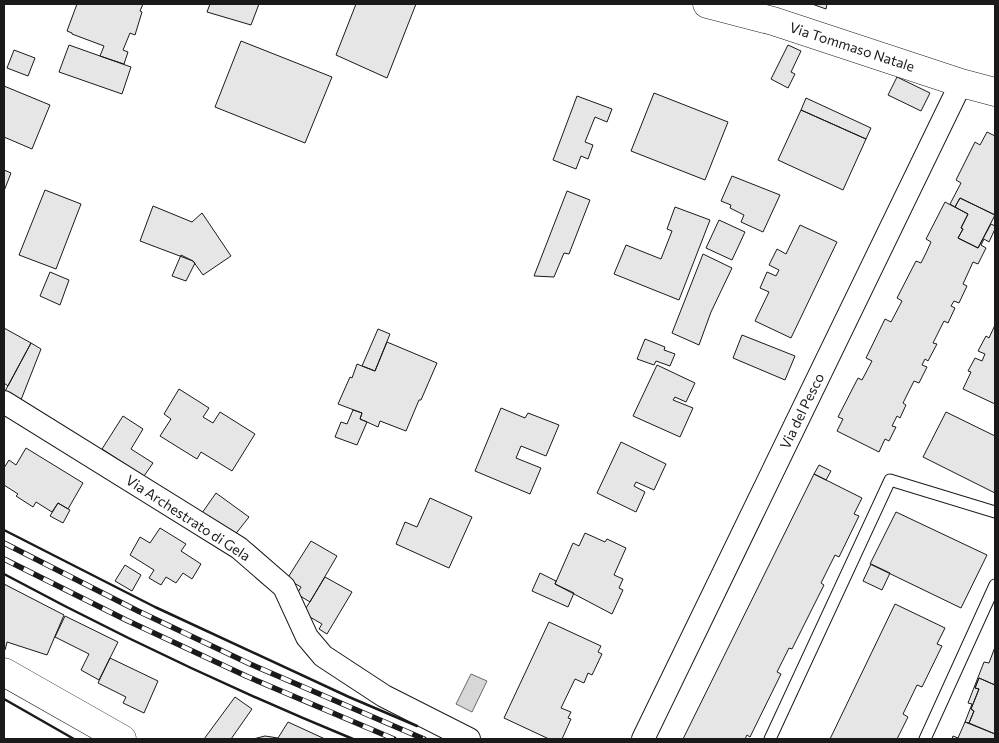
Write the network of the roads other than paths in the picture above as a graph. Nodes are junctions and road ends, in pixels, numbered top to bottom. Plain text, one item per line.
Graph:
1 (724, 6) edge
2 (961, 83) junction
3 (995, 92) edge
4 (4, 402) edge
5 (995, 512) edge
6 (995, 585) edge
7 (4, 672) edge
8 (122, 739) edge
9 (469, 739) edge
10 (643, 739) edge
11 (770, 739) edge
12 (925, 739) edge

1 - 2 street, Via Tommaso Natale
2 - 3 street, Via Tommaso Natale
2 - 10 street, Via del Pesco
4 - 9 street, Via Archestrato di Gela
5 - 11 lane
6 - 12 lane
7 - 8 street

